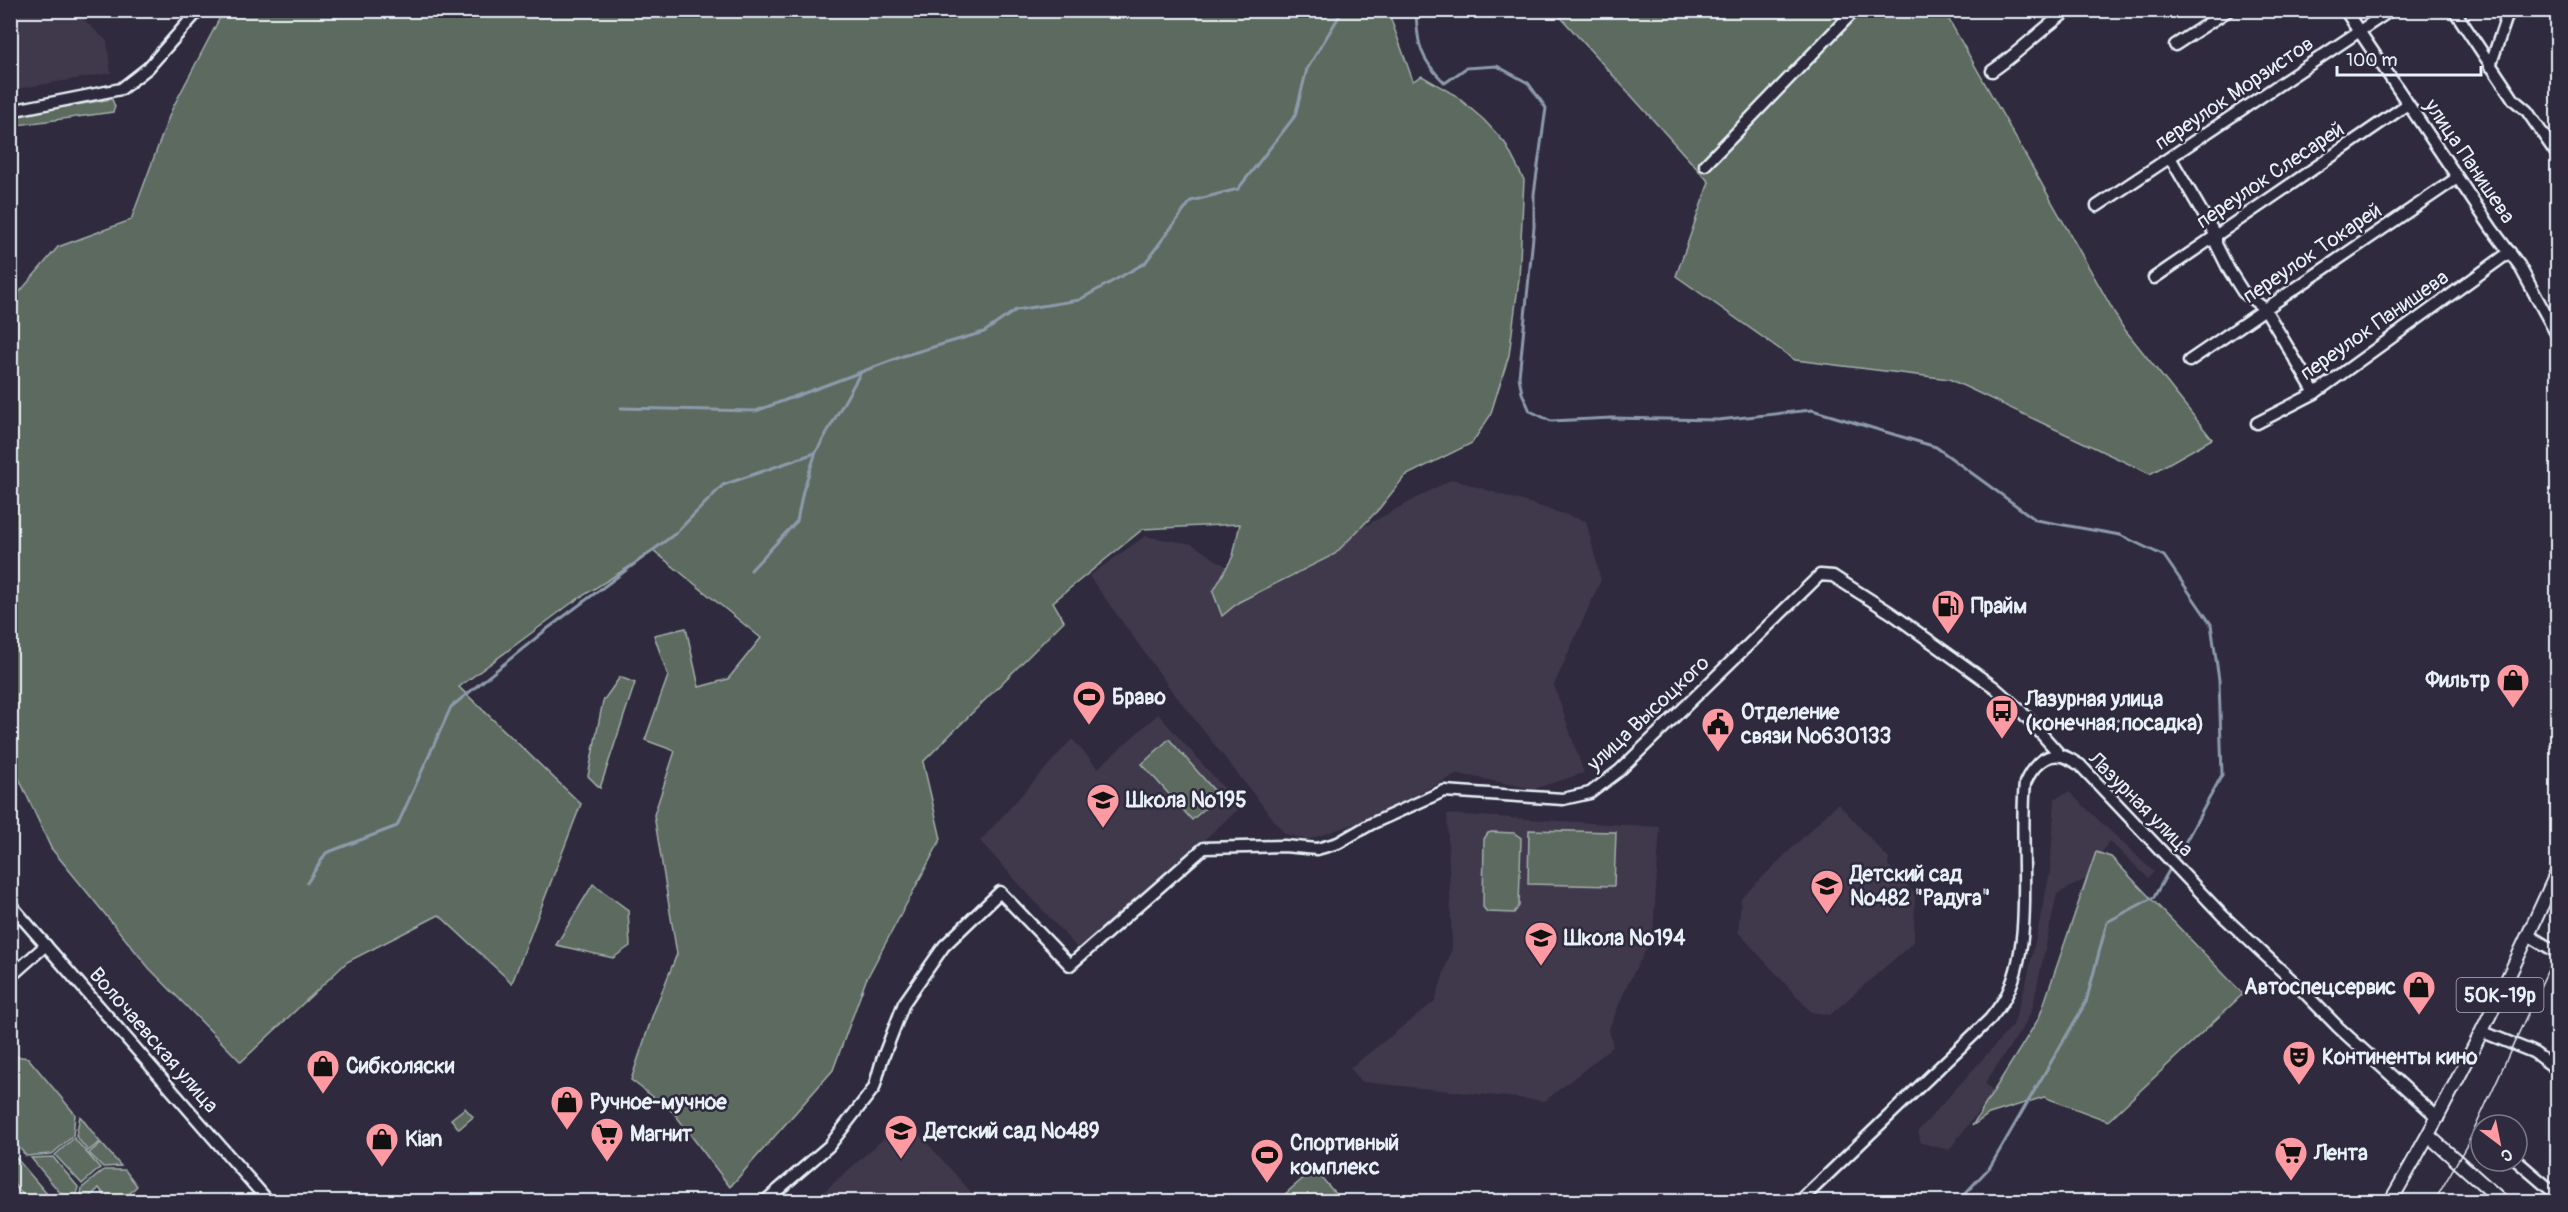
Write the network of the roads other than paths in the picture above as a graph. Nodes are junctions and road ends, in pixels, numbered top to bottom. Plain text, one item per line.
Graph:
1 (199, 10) edge
2 (1855, 10) edge
3 (2069, 10) edge
4 (2229, 10) edge
5 (2345, 10) edge
6 (2391, 10) edge
7 (2454, 10) edge
8 (2509, 10) edge
9 (2359, 31) junction
10 (2175, 45) dead end
11 (2490, 66) junction
12 (1992, 71) dead end
13 (2408, 104) junction
14 (10, 111) edge
15 (2558, 156) edge
16 (2171, 159) junction
17 (1706, 165) dead end
18 (2457, 178) junction
19 (2097, 206) dead end
20 (2216, 236) junction
21 (2510, 252) junction
22 (2154, 278) dead end
23 (2265, 309) junction
24 (2558, 337) edge
25 (2189, 361) dead end
26 (2315, 393) junction
27 (2257, 423) dead end
28 (2061, 756) junction
29 (2558, 870) edge
30 (10, 904) edge
31 (2528, 935) junction
32 (46, 945) junction
33 (2558, 953) edge
34 (10, 977) edge
35 (2483, 1032) junction
36 (2558, 1070) edge
37 (2438, 1118) junction
38 (2429, 1136) junction
39 (2529, 1171) edge
40 (2558, 1196) edge
41 (269, 1202) edge
42 (764, 1202) edge
43 (1799, 1202) edge
44 (2390, 1202) edge
45 (2503, 1202) edge

1 - 14 street
2 - 17 street
3 - 12 street
4 - 10 street
5 - 9 street, улица Панишева
6 - 9 street, переулок Морзистов
7 - 11 street
8 - 11 street
9 - 13 street, улица Панишева
9 - 16 street, переулок Морзистов
11 - 15 street
13 - 18 street, улица Панишева
13 - 20 street, переулок Слесарей
16 - 19 street, переулок Морзистов
16 - 20 street
18 - 21 street, улица Панишева
18 - 23 street, переулок Токарей
20 - 22 street, переулок Слесарей
20 - 23 street
21 - 24 street, улица Панишева
21 - 26 street, переулок Панишева
23 - 25 street, переулок Токарей
23 - 26 street
26 - 27 street, переулок Панишева
28 - 37 street, Лазурная улица
28 - 42 street, улица Высоцкого
28 - 43 street, Лазурная улица
29 - 31 main road, 50К-19р
30 - 32 street, Волочаевская улица
31 - 33 street
31 - 35 main road, 50К-19р
32 - 34 street
32 - 41 street, Волочаевская улица
35 - 36 street
35 - 37 main road, 50К-19р
37 - 38 main road, 50К-19р
38 - 44 main road, 50К-19р
38 - 45 main road
39 - 40 street

